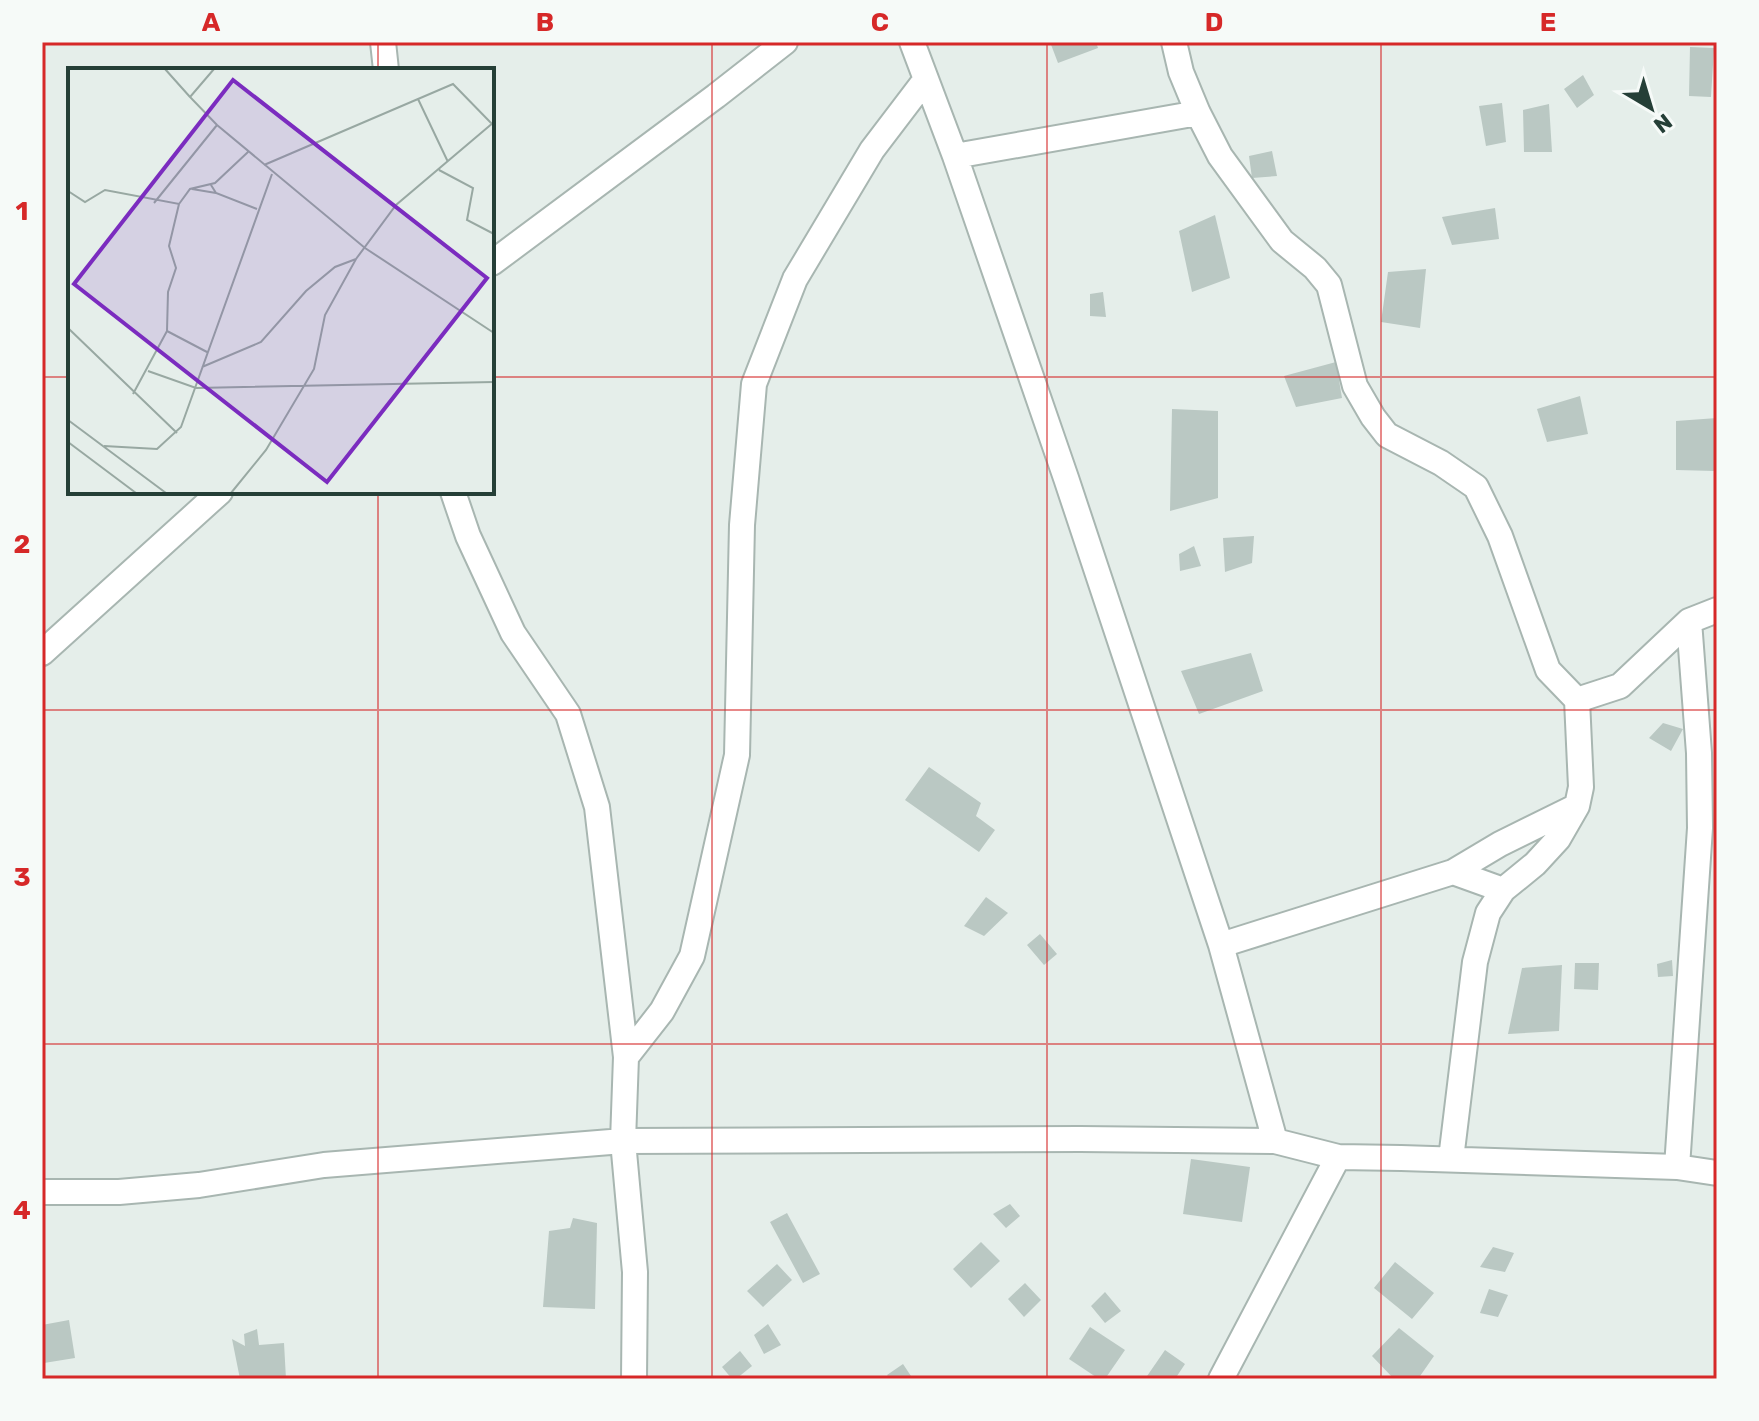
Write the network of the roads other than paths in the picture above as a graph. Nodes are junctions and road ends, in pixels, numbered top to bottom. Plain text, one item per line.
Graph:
1 (383, 42) edge
2 (785, 42) edge
3 (912, 42) edge
4 (1174, 42) edge
5 (386, 68) edge
6 (926, 79) junction
7 (1198, 113) junction
8 (955, 156) junction
9 (494, 262) edge
10 (218, 494) edge
11 (454, 494) edge
12 (1717, 610) edge
13 (1689, 621) junction
14 (42, 653) edge
15 (1577, 700) junction
16 (1577, 806) junction
17 (1453, 872) junction
18 (1503, 890) junction
19 (1221, 945) junction
20 (626, 1057) junction
21 (623, 1141) junction
22 (1275, 1141) junction
23 (1338, 1157) junction
24 (1451, 1159) junction
25 (1677, 1167) junction
26 (1717, 1173) edge
27 (42, 1192) edge
28 (634, 1379) edge
29 (1221, 1379) edge

1 - 5 street
2 - 9 street
3 - 6 street
4 - 7 street
6 - 8 street
6 - 20 street
7 - 8 street
7 - 15 street
8 - 19 street
10 - 14 street
11 - 20 street
12 - 13 street
13 - 15 street
13 - 25 street
15 - 16 street
16 - 17 street
16 - 18 street
17 - 18 street
17 - 19 street
18 - 24 street
19 - 22 street
20 - 21 street
21 - 22 street
21 - 27 street
21 - 28 street
22 - 23 street
23 - 24 street
23 - 29 street
24 - 25 street
25 - 26 street

